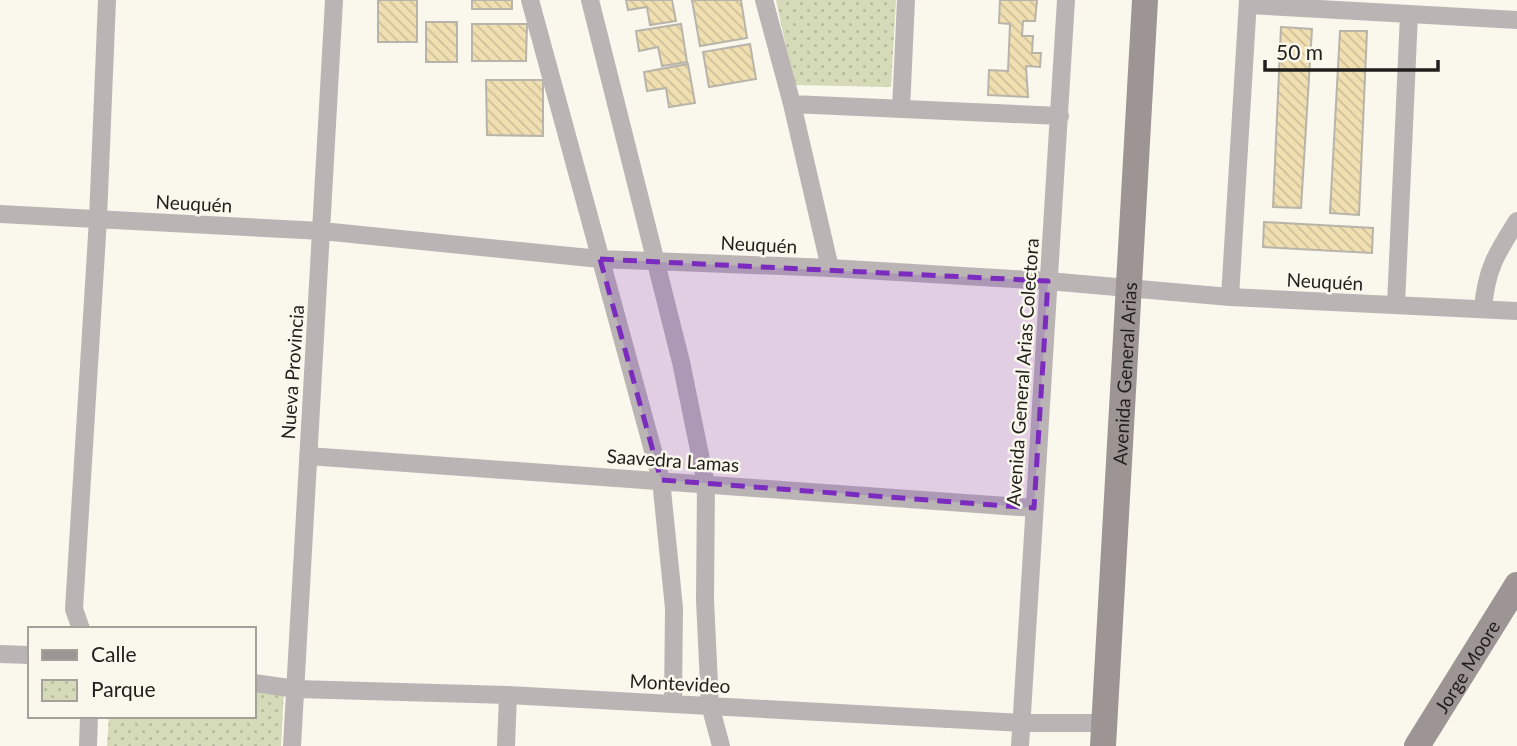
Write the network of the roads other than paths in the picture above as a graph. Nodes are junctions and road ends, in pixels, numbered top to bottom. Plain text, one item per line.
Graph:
1 (107, 0) edge
2 (334, 0) edge
3 (530, 0) edge
4 (590, 0) edge
5 (764, 0) edge
6 (906, 0) edge
7 (1066, 0) edge
8 (1144, 0) edge
9 (1248, 3) edge
10 (1409, 15) junction
11 (1517, 20) edge
12 (792, 104) junction
13 (901, 109) junction
14 (1060, 116) junction
15 (0, 214) edge
16 (98, 219) junction
17 (1517, 221) edge
18 (321, 231) junction
19 (600, 259) junction
20 (655, 260) junction
21 (830, 268) junction
22 (1048, 281) junction
23 (1129, 288) junction
24 (1230, 298) junction
25 (1396, 305) junction
26 (1482, 309) junction
27 (1517, 311) edge
28 (308, 456) junction
29 (661, 480) junction
30 (706, 484) junction
31 (1034, 508) junction
32 (1517, 585) edge
33 (80, 627) edge
34 (0, 654) edge
35 (28, 655) edge
36 (256, 683) edge
37 (296, 689) junction
38 (508, 695) junction
39 (673, 703) junction
40 (710, 705) junction
41 (89, 718) edge
42 (1021, 723) junction
43 (1104, 735) edge
44 (88, 746) edge
45 (292, 746) edge
46 (506, 746) edge
47 (721, 746) edge
48 (1020, 746) edge
49 (1418, 746) edge

1 - 16 street
2 - 18 street, Nueva Provincia
3 - 19 street
4 - 20 street
5 - 12 street
6 - 13 street
7 - 14 street, Avenida General Arias Colectora
8 - 23 main road, Avenida General Arias
9 - 10 street
9 - 24 street
10 - 11 street
10 - 25 street
12 - 13 street
12 - 21 street
13 - 14 street
14 - 22 street, Avenida General Arias Colectora
15 - 16 street, Neuquén
16 - 18 street, Neuquén
16 - 33 street
17 - 26 street
18 - 19 street, Neuquén
18 - 28 street, Nueva Provincia
19 - 20 street, Neuquén
19 - 29 street
20 - 21 street, Neuquén
20 - 30 street
21 - 22 street, Neuquén
22 - 23 street, Neuquén
22 - 31 street, Avenida General Arias Colectora
23 - 24 street, Neuquén
23 - 43 main road, Avenida General Arias
24 - 25 street, Neuquén
25 - 26 street, Neuquén
26 - 27 street, Neuquén
28 - 29 street, Saavedra Lamas
28 - 37 street, Nueva Provincia
29 - 30 street, Saavedra Lamas
29 - 39 street
30 - 31 street, Saavedra Lamas
30 - 40 street
31 - 42 street, Avenida General Arias Colectora
32 - 49 main road, Jorge Moore
34 - 35 street
36 - 37 street, Montevideo
37 - 38 street, Montevideo
37 - 45 street, Nueva Provincia
38 - 39 street, Montevideo
38 - 46 street
39 - 40 street, Montevideo
40 - 42 street, Montevideo
40 - 47 street
41 - 44 street
42 - 43 street, Montevideo
42 - 48 street, Avenida General Arias Colectora

